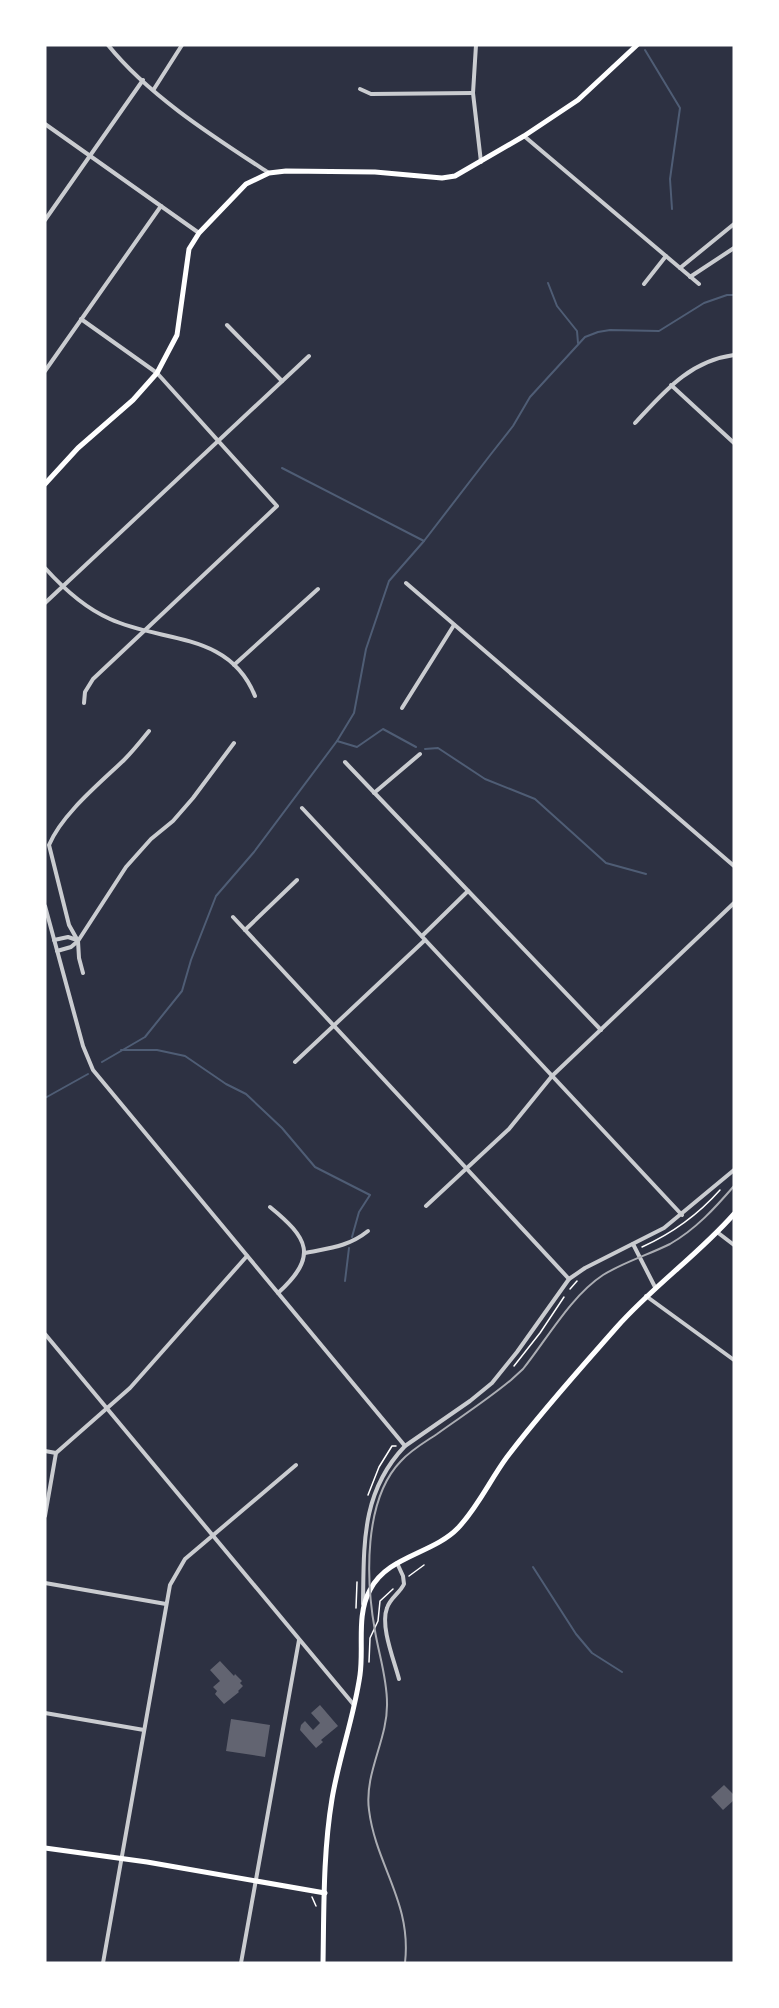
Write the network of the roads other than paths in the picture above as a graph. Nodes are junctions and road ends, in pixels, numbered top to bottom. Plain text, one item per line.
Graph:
1 (108, 45) edge
2 (182, 45) edge
3 (476, 45) edge
4 (637, 45) edge
5 (143, 80) junction
6 (154, 89) junction
7 (360, 89) dead end
8 (473, 93) junction
9 (45, 124) edge
10 (524, 136) junction
11 (90, 156) junction
12 (481, 162) junction
13 (269, 173) junction
14 (161, 206) junction
15 (45, 219) edge
16 (734, 224) edge
17 (199, 233) junction
18 (734, 248) edge
19 (666, 256) junction
20 (680, 268) junction
21 (690, 276) junction
22 (644, 284) dead end
23 (699, 284) dead end
24 (81, 319) junction
25 (227, 325) dead end
26 (734, 355) edge
27 (309, 356) dead end
28 (45, 371) edge
29 (157, 373) junction
30 (282, 381) junction
31 (671, 385) junction
32 (634, 423) dead end
33 (218, 441) junction
34 (734, 443) edge
35 (45, 484) edge
36 (45, 567) edge
37 (406, 583) dead end
38 (63, 586) junction
39 (318, 589) dead end
40 (45, 603) edge
41 (454, 625) junction
42 (144, 631) junction
43 (234, 665) junction
44 (255, 696) dead end
45 (84, 703) dead end
46 (402, 708) dead end
47 (149, 731) dead end
48 (234, 743) dead end
49 (420, 754) dead end
50 (345, 762) dead end
51 (374, 793) junction
52 (302, 808) dead end
53 (734, 866) edge
54 (297, 880) dead end
55 (468, 891) junction
56 (734, 903) edge
57 (45, 906) edge
58 (233, 917) dead end
59 (245, 930) junction
60 (424, 938) junction
61 (54, 940) junction
62 (78, 940) junction
63 (57, 951) junction
64 (83, 973) dead end
65 (334, 1026) junction
66 (601, 1030) junction
67 (295, 1062) dead end
68 (552, 1076) junction
69 (466, 1168) junction
70 (734, 1170) edge
71 (426, 1206) dead end
72 (270, 1207) dead end
73 (734, 1214) edge
74 (682, 1215) junction
75 (368, 1231) dead end
76 (717, 1232) junction
77 (633, 1244) junction
78 (734, 1245) edge
79 (305, 1253) junction
80 (247, 1256) junction
81 (569, 1279) junction
82 (656, 1287) junction
83 (278, 1293) junction
84 (646, 1296) junction
85 (45, 1334) edge
86 (734, 1360) edge
87 (107, 1409) junction
88 (405, 1446) junction
89 (45, 1451) edge
90 (56, 1453) junction
91 (296, 1465) dead end
92 (45, 1516) edge
93 (213, 1536) junction
94 (397, 1563) junction
95 (45, 1583) edge
96 (166, 1604) junction
97 (360, 1608) junction
98 (299, 1639) junction
99 (399, 1679) dead end
100 (354, 1706) junction
101 (45, 1713) edge
102 (144, 1730) junction
103 (45, 1848) edge
104 (121, 1860) junction
105 (255, 1881) junction
106 (325, 1893) junction
107 (103, 1963) edge
108 (241, 1963) edge
109 (323, 1963) edge

1 - 5 street
2 - 6 street
3 - 8 street
4 - 10 main road
5 - 6 street
5 - 11 street
6 - 13 street
7 - 8 street
8 - 12 street
9 - 11 street
10 - 12 main road
10 - 19 street
11 - 14 street
11 - 15 street
12 - 13 main road
13 - 17 main road
14 - 17 street
14 - 24 street
16 - 20 street
17 - 29 main road
18 - 21 street
19 - 20 street
19 - 22 street
20 - 21 street
21 - 23 street
24 - 28 street
24 - 29 street
25 - 30 street
26 - 31 street
27 - 30 street
29 - 33 street
29 - 35 main road
30 - 33 street
31 - 32 street
31 - 34 street
33 - 38 street
33 - 42 street
36 - 38 street
37 - 41 street
38 - 40 street
38 - 42 street
39 - 43 street
41 - 46 street
41 - 53 street
42 - 43 street
42 - 45 street
43 - 44 street
47 - 62 street
48 - 62 street
49 - 51 street
50 - 51 street
51 - 55 street
52 - 60 street
54 - 59 street
55 - 60 street
55 - 66 street
56 - 66 street
57 - 61 street
58 - 59 street
59 - 65 street
60 - 65 street
60 - 68 street
61 - 62 street
61 - 63 street
62 - 63 street
62 - 64 street
63 - 80 street
65 - 67 street
65 - 69 street
66 - 68 street
68 - 69 street
68 - 74 street
69 - 71 street
69 - 81 street
70 - 74 street
72 - 79 street
73 - 76 main road
74 - 77 street
75 - 79 street
76 - 78 street
76 - 82 main road
77 - 81 street
77 - 82 street
79 - 83 street
80 - 83 street
80 - 87 street
81 - 88 street
82 - 84 main road
83 - 88 street
84 - 86 street
84 - 94 main road
85 - 87 street
87 - 90 street
87 - 93 street
88 - 97 street
89 - 90 street
90 - 92 street
91 - 93 street
93 - 96 street
93 - 98 street
94 - 97 main road
94 - 99 street
95 - 96 street
96 - 102 street
97 - 100 main road
98 - 100 street
98 - 105 street
100 - 106 main road
101 - 102 street
102 - 104 street
103 - 104 main road
104 - 105 main road
104 - 107 street
105 - 106 main road
105 - 108 street
106 - 109 main road

